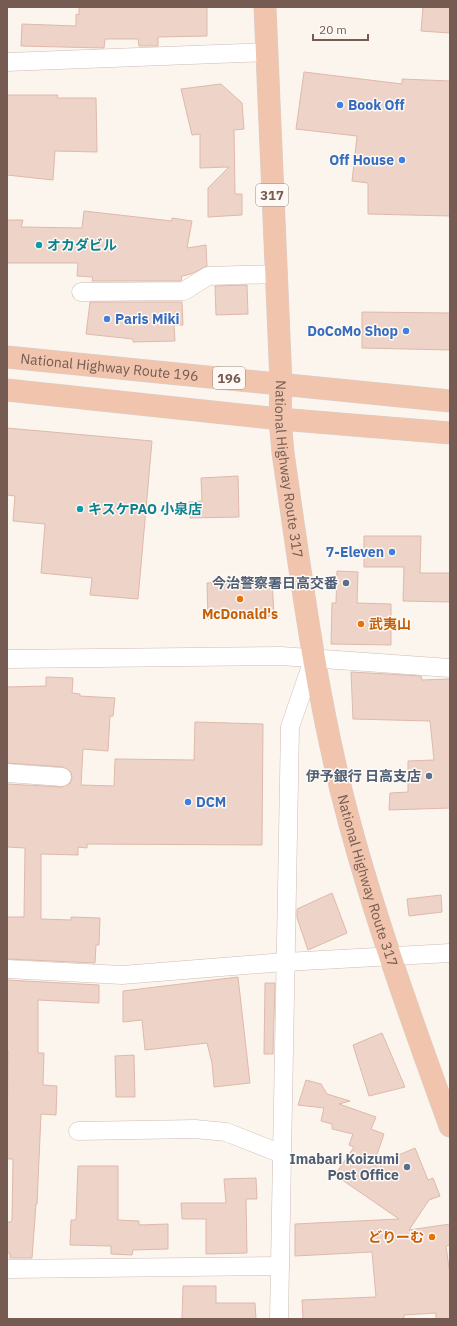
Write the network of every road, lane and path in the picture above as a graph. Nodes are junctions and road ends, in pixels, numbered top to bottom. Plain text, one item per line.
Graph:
1 (265, 7) edge
2 (266, 52) junction
3 (7, 62) edge
4 (276, 274) junction
5 (81, 292) dead end
6 (7, 357) edge
7 (281, 383) junction
8 (7, 390) edge
9 (450, 401) edge
10 (280, 419) junction
11 (450, 433) edge
12 (7, 659) edge
13 (313, 660) junction
14 (450, 668) edge
15 (7, 773) edge
16 (62, 777) dead end
17 (450, 953) edge
18 (389, 956) junction
19 (285, 962) junction
20 (7, 969) edge
21 (450, 1126) edge
22 (78, 1131) dead end
23 (282, 1154) junction
24 (280, 1266) junction
25 (7, 1269) edge
26 (279, 1319) edge

1 - 2 highway, National Highway Route 317 / 317
2 - 3 street
2 - 4 highway, National Highway Route 317 / 317
4 - 5 street
4 - 7 highway, National Highway Route 317 / 317
6 - 7 highway, National Highway Route 196 / 196
7 - 9 highway, National Highway Route 196 / 196
7 - 10 highway, National Highway Route 317 / 317
8 - 10 highway
10 - 11 highway
10 - 13 highway, National Highway Route 317 / 317
12 - 13 street
13 - 14 street
13 - 18 highway, National Highway Route 317 / 317
13 - 19 street
15 - 16 street
17 - 18 street
18 - 19 street
18 - 21 highway, National Highway Route 317 / 317
19 - 20 street
19 - 23 street
22 - 23 street
23 - 24 street
24 - 25 street
24 - 26 street

